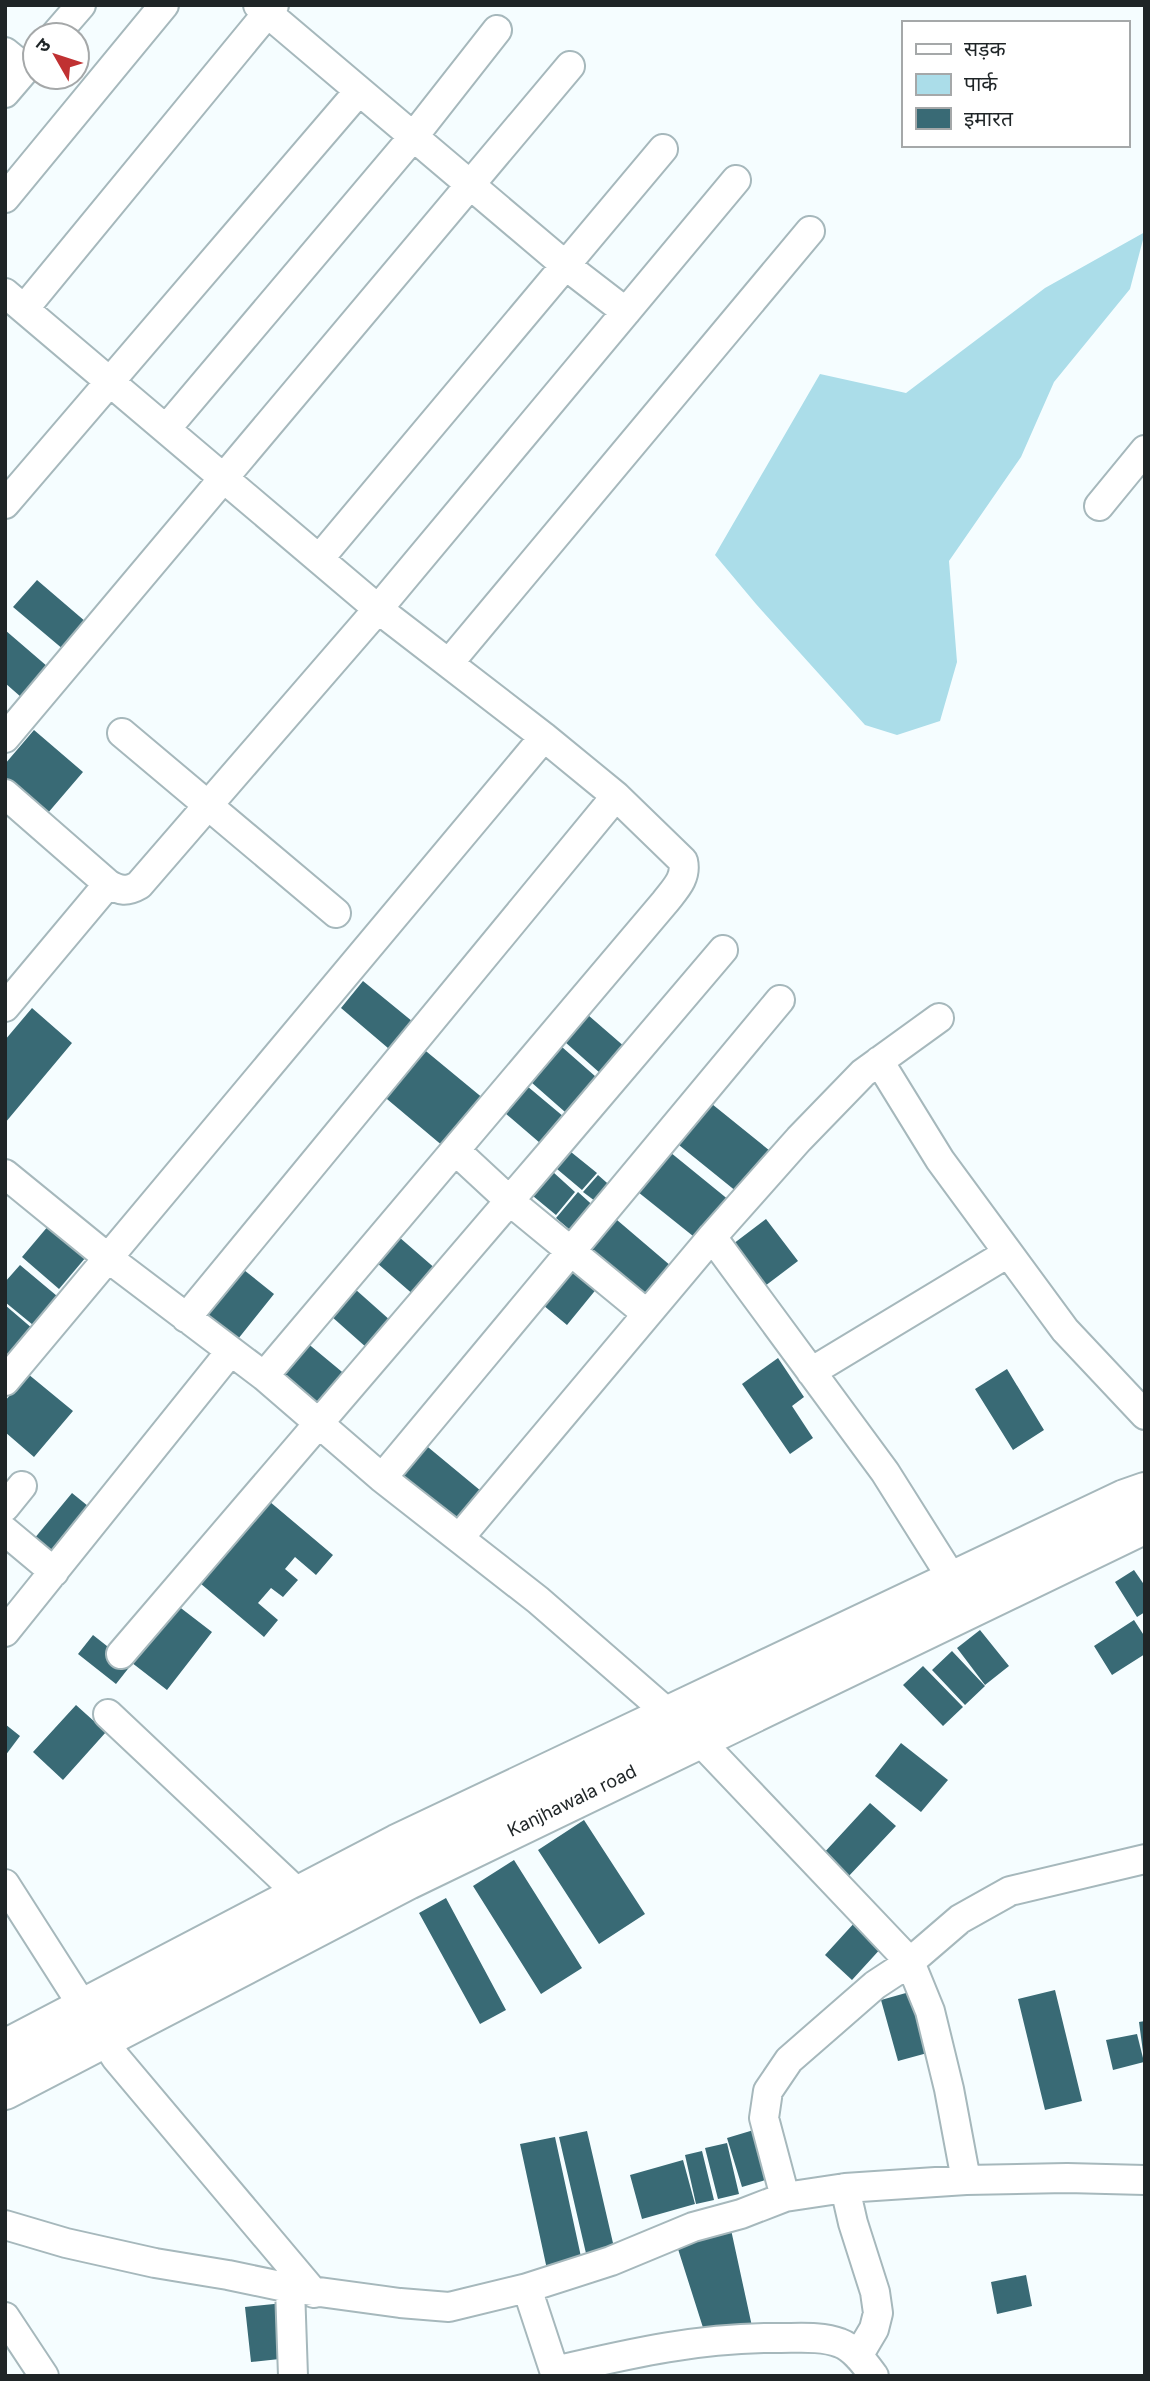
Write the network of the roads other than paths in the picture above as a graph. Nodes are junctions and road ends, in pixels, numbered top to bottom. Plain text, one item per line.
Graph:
1 (81, 5) edge
2 (164, 5) edge
3 (266, 8) edge
4 (67, 21) edge
5 (497, 30) dead end
6 (21, 62) edge
7 (570, 66) dead end
8 (359, 90) junction
9 (5, 93) edge
10 (414, 137) junction
11 (663, 149) dead end
12 (736, 180) dead end
13 (470, 185) junction
14 (5, 198) edge
15 (810, 231) dead end
16 (565, 265) junction
17 (11, 301) edge
18 (626, 312) junction
19 (110, 382) junction
20 (166, 429) junction
21 (1145, 450) edge
22 (223, 478) junction
23 (5, 504) edge
24 (1098, 506) dead end
25 (319, 559) junction
26 (378, 609) junction
27 (449, 663) junction
28 (122, 733) dead end
29 (544, 737) junction
30 (5, 738) edge
31 (5, 794) edge
32 (616, 796) junction
33 (210, 805) junction
34 (108, 884) junction
35 (336, 913) dead end
36 (723, 950) dead end
37 (780, 1000) dead end
38 (5, 1007) edge
39 (939, 1017) dead end
40 (879, 1061) junction
41 (456, 1151) junction
42 (5, 1174) edge
43 (511, 1202) junction
44 (712, 1237) junction
45 (572, 1252) junction
46 (1008, 1253) junction
47 (108, 1258) junction
48 (647, 1314) junction
49 (186, 1318) junction
50 (230, 1352) junction
51 (811, 1372) junction
52 (264, 1376) junction
53 (5, 1381) edge
54 (1145, 1415) edge
55 (317, 1422) junction
56 (382, 1478) junction
57 (1145, 1492) edge
58 (1145, 1524) edge
59 (5, 1531) edge
60 (460, 1537) junction
61 (54, 1572) junction
62 (953, 1580) junction
63 (5, 1632) edge
64 (121, 1654) dead end
65 (108, 1714) dead end
66 (671, 1714) junction
67 (700, 1741) junction
68 (1145, 1859) edge
69 (5, 1884) edge
70 (300, 1895) junction
71 (910, 1962) junction
72 (94, 2024) junction
73 (5, 2049) edge
74 (5, 2090) edge
75 (966, 2180) junction
76 (1145, 2180) edge
77 (845, 2189) junction
78 (785, 2197) junction
79 (5, 2225) edge
80 (527, 2288) junction
81 (302, 2291) junction
82 (5, 2317) edge
83 (866, 2366) edge
84 (556, 2373) edge
85 (44, 2376) edge
86 (293, 2376) edge

1 - 4 street
2 - 14 street
3 - 8 street
3 - 17 street
5 - 10 street
6 - 9 street
7 - 13 street
8 - 10 street
8 - 19 street
10 - 13 street
10 - 20 street
11 - 16 street
12 - 18 street
13 - 16 street
13 - 22 street
15 - 27 street
16 - 18 street
16 - 25 street
17 - 19 street
18 - 26 street
19 - 20 street
19 - 23 street
20 - 22 street
21 - 24 street
22 - 25 street
22 - 30 street
25 - 26 street
26 - 27 street
26 - 33 street
27 - 29 street
28 - 33 street
29 - 32 street
29 - 47 street
31 - 34 street
32 - 41 street
32 - 49 street
33 - 34 street
33 - 35 street
34 - 38 street
36 - 43 street
37 - 45 street
39 - 40 street
40 - 44 street
40 - 46 street
41 - 43 street
41 - 52 street
42 - 47 street
43 - 45 street
43 - 55 street
44 - 48 street
44 - 51 street
45 - 48 street
45 - 56 street
46 - 51 street
46 - 54 street
47 - 49 street
47 - 53 street
48 - 60 street
49 - 50 street
50 - 52 street
50 - 61 street
51 - 62 street
52 - 55 street
55 - 56 street
55 - 64 street
56 - 60 street
57 - 62 main road, Kanjhawala road
58 - 67 main road, Kanjhawala road
59 - 61 street
60 - 66 street
61 - 63 street
62 - 66 main road, Kanjhawala road
65 - 70 street
66 - 67 street
66 - 70 main road, Kanjhawala road
67 - 71 street
67 - 72 main road, Kanjhawala road
68 - 71 street
69 - 72 street
70 - 72 main road, Kanjhawala road
71 - 75 street
71 - 78 street
72 - 73 main road, Kanjhawala road
72 - 74 main road, Kanjhawala road
72 - 81 street
75 - 76 street
75 - 77 street
77 - 78 street
77 - 83 street
78 - 80 street
79 - 81 street
80 - 81 street
80 - 84 street
81 - 86 street
82 - 85 street
83 - 84 street

